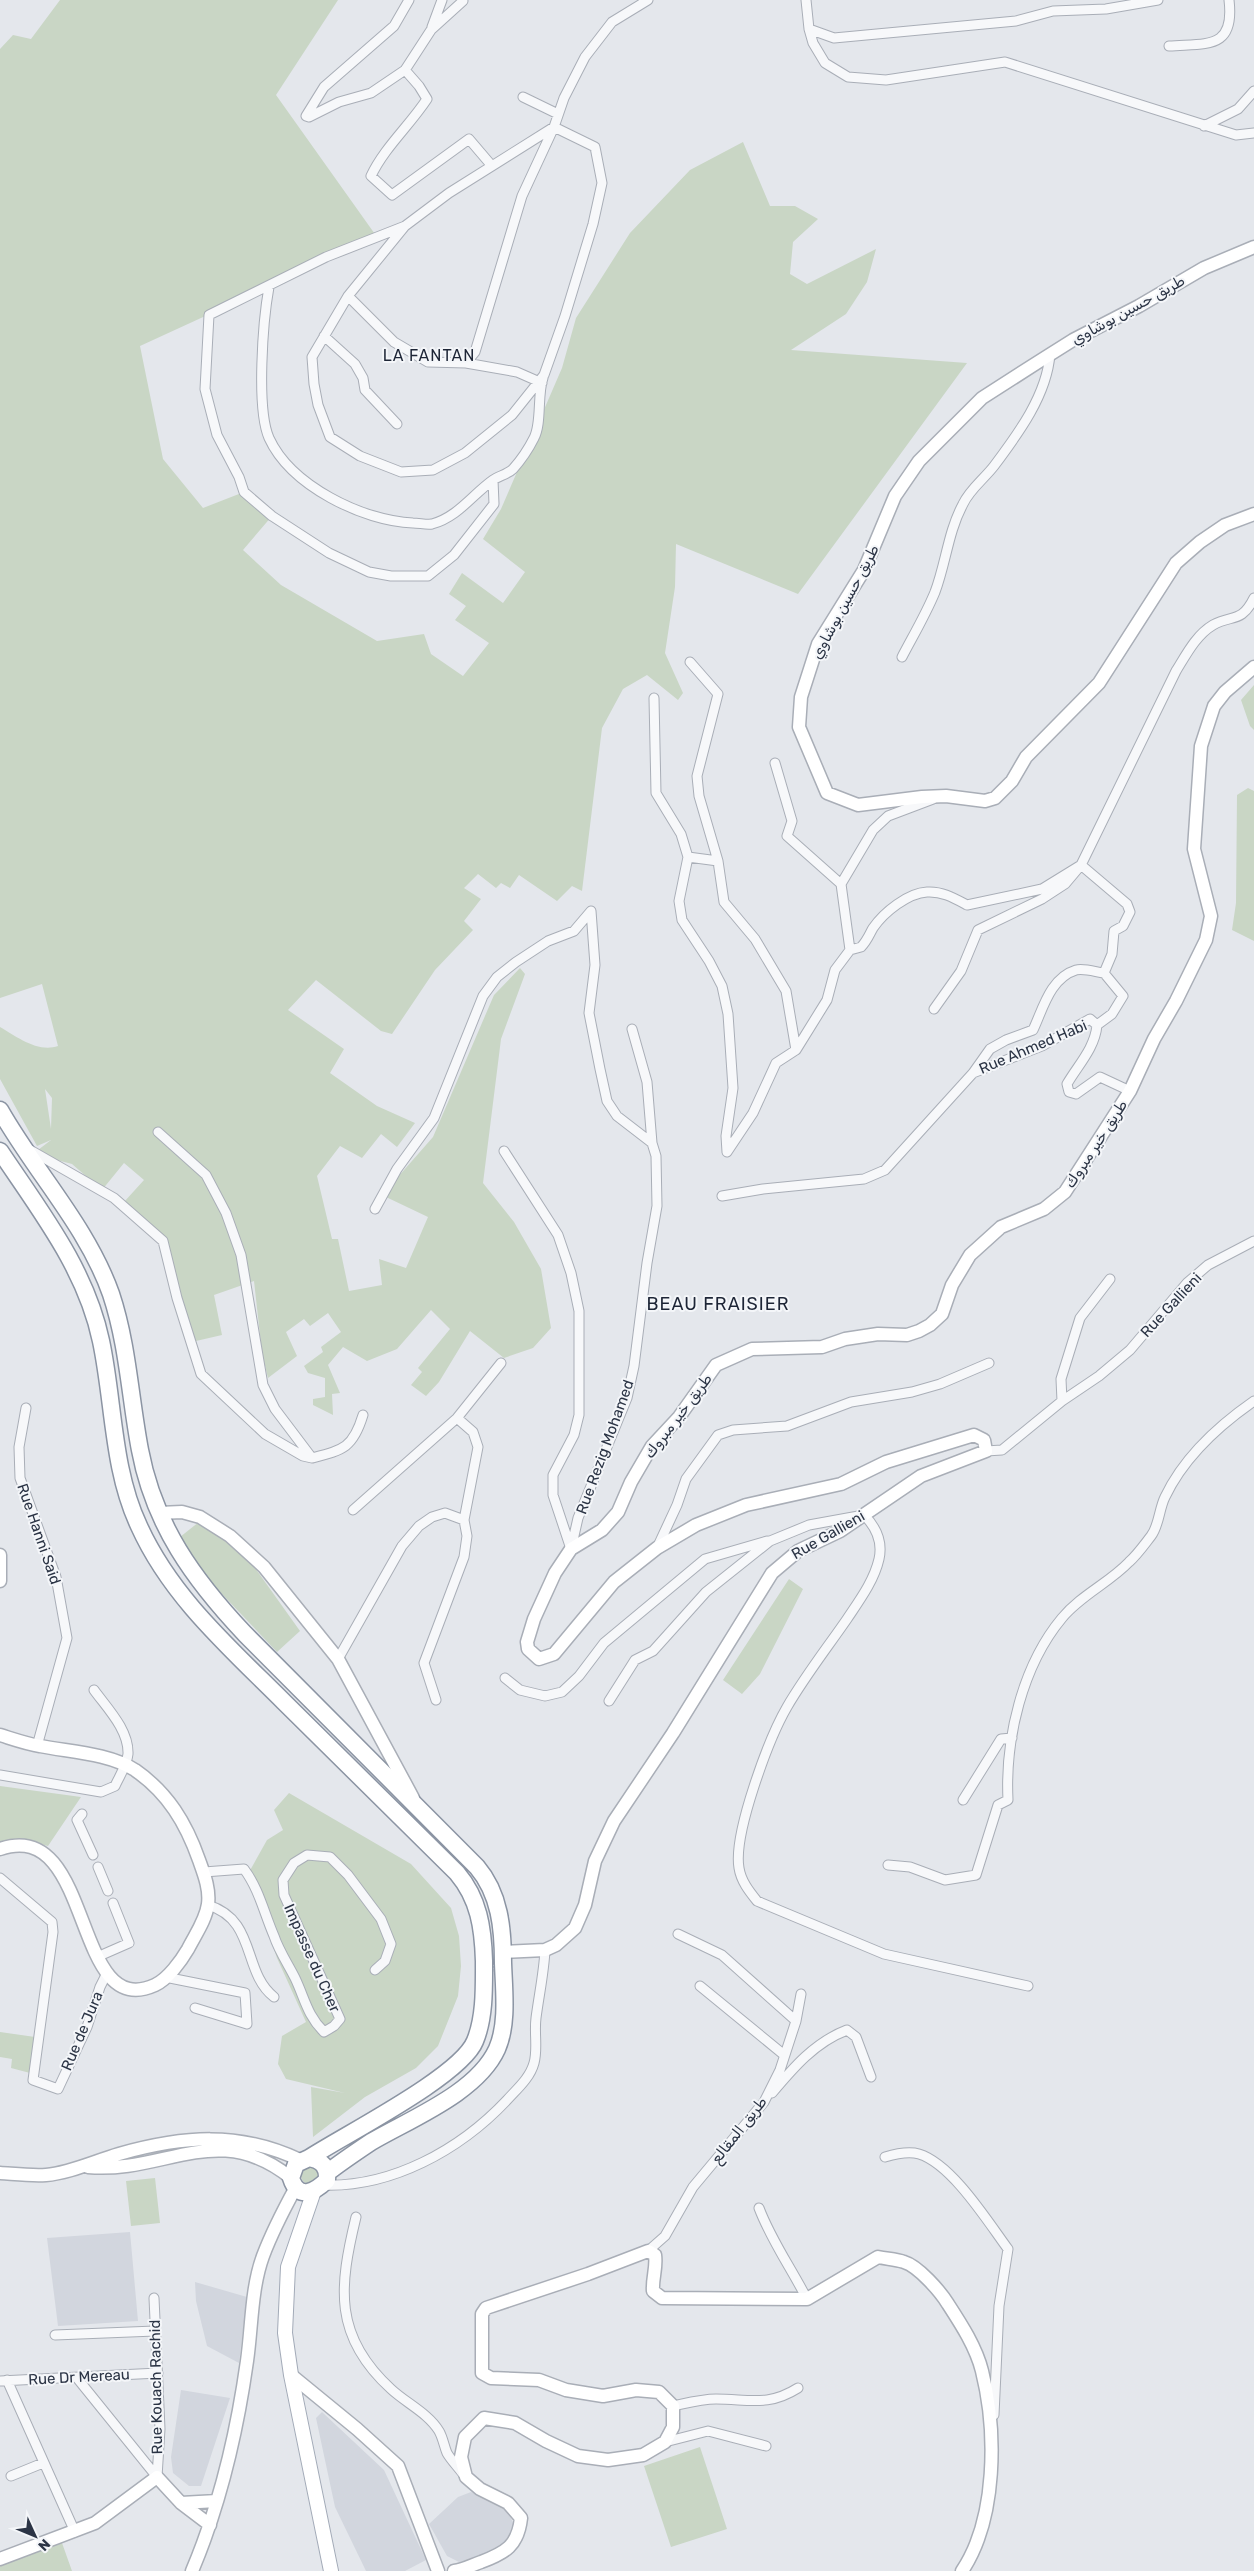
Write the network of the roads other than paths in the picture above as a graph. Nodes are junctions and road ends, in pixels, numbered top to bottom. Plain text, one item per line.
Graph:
1 (409, 0) edge
2 (442, 0) edge
3 (648, 0) edge
4 (806, 0) edge
5 (1158, 0) edge
6 (1228, 0) edge
7 (463, 1) dead end
8 (808, 29) junction
9 (431, 30) junction
10 (1168, 46) dead end
11 (405, 70) junction
12 (1254, 91) edge
13 (523, 97) dead end
14 (558, 114) junction
15 (1204, 126) junction
16 (554, 128) junction
17 (1254, 133) edge
18 (492, 166) junction
19 (405, 226) junction
20 (1254, 246) edge
21 (269, 287) junction
22 (348, 296) junction
23 (324, 336) junction
24 (1050, 354) junction
25 (466, 364) junction
26 (541, 380) junction
27 (397, 424) dead end
28 (493, 480) junction
29 (1254, 514) edge
30 (1254, 598) edge
31 (902, 657) dead end
32 (690, 662) dead end
33 (1254, 667) edge
34 (654, 698) dead end
35 (775, 763) dead end
36 (941, 796) junction
37 (688, 857) junction
38 (718, 861) junction
39 (1081, 865) junction
40 (841, 884) junction
41 (850, 950) junction
42 (1104, 973) junction
43 (934, 1009) dead end
44 (1093, 1022) junction
45 (632, 1029) dead end
46 (796, 1050) junction
47 (973, 1073) junction
48 (1130, 1091) junction
49 (0, 1110) edge
50 (158, 1132) dead end
51 (652, 1143) junction
52 (23, 1146) junction
53 (504, 1150) dead end
54 (0, 1151) edge
55 (722, 1196) dead end
56 (375, 1209) dead end
57 (1254, 1241) edge
58 (1110, 1279) dead end
59 (501, 1363) dead end
60 (989, 1363) dead end
61 (1062, 1401) junction
62 (1254, 1401) edge
63 (26, 1408) dead end
64 (363, 1415) dead end
65 (457, 1418) junction
66 (986, 1451) junction
67 (312, 1458) junction
68 (353, 1510) dead end
69 (159, 1513) junction
70 (864, 1515) junction
71 (464, 1520) junction
72 (770, 1540) junction
73 (657, 1548) junction
74 (571, 1549) junction
75 (0, 1555) edge
76 (0, 1581) edge
77 (338, 1659) junction
78 (506, 1678) dead end
79 (94, 1690) dead end
80 (436, 1700) dead end
81 (609, 1701) dead end
82 (0, 1735) edge
83 (1012, 1738) junction
84 (37, 1746) junction
85 (125, 1766) junction
86 (0, 1775) edge
87 (963, 1800) dead end
88 (418, 1807) junction
89 (82, 1814) dead end
90 (0, 1849) edge
91 (93, 1855) dead end
92 (888, 1865) dead end
93 (98, 1867) dead end
94 (204, 1872) junction
95 (0, 1878) edge
96 (108, 1891) dead end
97 (113, 1903) dead end
98 (208, 1905) junction
99 (678, 1934) dead end
100 (545, 1950) junction
101 (503, 1952) junction
102 (97, 1957) junction
103 (375, 1970) dead end
104 (108, 1973) junction
105 (165, 1977) junction
106 (700, 1986) dead end
107 (1028, 1986) dead end
108 (800, 1994) dead end
109 (274, 1997) dead end
110 (195, 2008) dead end
111 (796, 2021) junction
112 (783, 2054) junction
113 (871, 2077) dead end
114 (764, 2102) junction
115 (885, 2156) dead end
116 (305, 2159) junction
117 (80, 2167) junction
118 (0, 2173) edge
119 (293, 2182) junction
120 (321, 2183) junction
121 (759, 2208) dead end
122 (356, 2217) dead end
123 (648, 2250) junction
124 (154, 2298) dead end
125 (807, 2299) junction
126 (155, 2331) junction
127 (54, 2335) dead end
128 (158, 2373) junction
129 (291, 2375) junction
130 (77, 2378) junction
131 (3, 2381) edge
132 (798, 2388) dead end
133 (674, 2406) junction
134 (664, 2442) junction
135 (766, 2446) dead end
136 (992, 2447) junction
137 (43, 2463) junction
138 (11, 2476) dead end
139 (157, 2477) junction
140 (466, 2477) junction
141 (217, 2500) junction
142 (181, 2503) junction
143 (210, 2525) junction
144 (75, 2532) junction
145 (0, 2559) edge
146 (192, 2571) edge
147 (332, 2571) edge
148 (438, 2571) edge
149 (454, 2571) edge
150 (962, 2571) edge

1 - 11 street
2 - 9 street
3 - 14 street
4 - 8 street
5 - 8 street
6 - 10 street
7 - 9 street
8 - 15 street
9 - 11 street
11 - 18 street
12 - 15 street
13 - 14 street
14 - 16 street
15 - 17 street
16 - 18 street
16 - 25 street
16 - 26 street
18 - 19 street
19 - 21 street
19 - 22 street
20 - 24 street, طريق حسين بوشاوي
21 - 28 street
21 - 28 street
22 - 23 street
22 - 25 street
23 - 26 street
23 - 27 street
24 - 31 street
24 - 36 street, طريق حسين بوشاوي
25 - 26 street
26 - 28 street
29 - 36 street, طريق حسين بوشاوي
30 - 39 street
32 - 38 street
33 - 48 street, طريق خير مبروك
34 - 37 street
35 - 40 street
36 - 40 street
37 - 38 street
37 - 46 street
38 - 46 street
39 - 41 street
39 - 42 street
39 - 43 street
40 - 41 street
41 - 46 street
42 - 44 street
42 - 47 street
44 - 47 street, Rue Ahmed Habi
44 - 48 street, Rue Ahmed Habi
45 - 51 street, Rue Rezig Mohamed
47 - 55 street
48 - 74 street, طريق خير مبروك
49 - 52 highway
50 - 67 street
51 - 56 street
51 - 74 street, Rue Rezig Mohamed
52 - 67 street
52 - 69 highway
53 - 74 street
54 - 116 highway
57 - 61 street, Rue Gallieni
58 - 61 street
59 - 65 street
60 - 73 street
61 - 66 street, Rue Gallieni
62 - 83 street
63 - 84 street, Rue Hanni Said
64 - 67 street
65 - 68 street
65 - 71 street
66 - 70 street, Rue Gallieni
66 - 73 street, طريق خير مبروك
69 - 77 street
69 - 88 highway
70 - 72 street
70 - 100 street, Rue Gallieni
70 - 107 street
71 - 77 street
71 - 80 street
72 - 78 street
72 - 81 street
73 - 74 street, طريق خير مبروك
75 - 76 street
77 - 88 street
79 - 85 street
82 - 84 street
83 - 87 street
83 - 92 street
84 - 85 street
85 - 86 street
85 - 94 street
88 - 101 highway
89 - 91 street
90 - 102 street
93 - 96 street
94 - 98 street
94 - 103 street, Impasse du Cher
95 - 104 street, Rue de Jura
97 - 102 street
98 - 105 street
98 - 109 street
99 - 111 street
100 - 101 street
100 - 120 street
101 - 120 highway
102 - 104 street
104 - 105 street
105 - 110 street
106 - 112 street
108 - 111 street, طريق المقالع
111 - 112 street, طريق المقالع
112 - 114 street, طريق المقالع
113 - 114 street
114 - 123 street, طريق المقالع
115 - 136 street
116 - 117 street
116 - 119 highway
116 - 120 highway
117 - 118 street
117 - 119 street
119 - 120 highway
119 - 141 street
120 - 129 main road
121 - 125 street
122 - 140 street
123 - 125 street
123 - 133 street
124 - 126 street, Rue Kouach Rachid
125 - 136 street
126 - 127 street
126 - 128 street, Rue Kouach Rachid
128 - 130 street, Rue Dr Mereau
128 - 139 street, Rue Kouach Rachid
129 - 147 main road
129 - 148 street
130 - 131 street, Rue Dr Mereau
130 - 139 street
131 - 137 street
132 - 133 street
133 - 134 street
134 - 135 street
134 - 140 street
136 - 150 street
137 - 138 street
137 - 144 street
139 - 142 street
139 - 144 street
140 - 149 street
141 - 142 street
141 - 143 street
142 - 143 street
143 - 146 street
144 - 145 street

